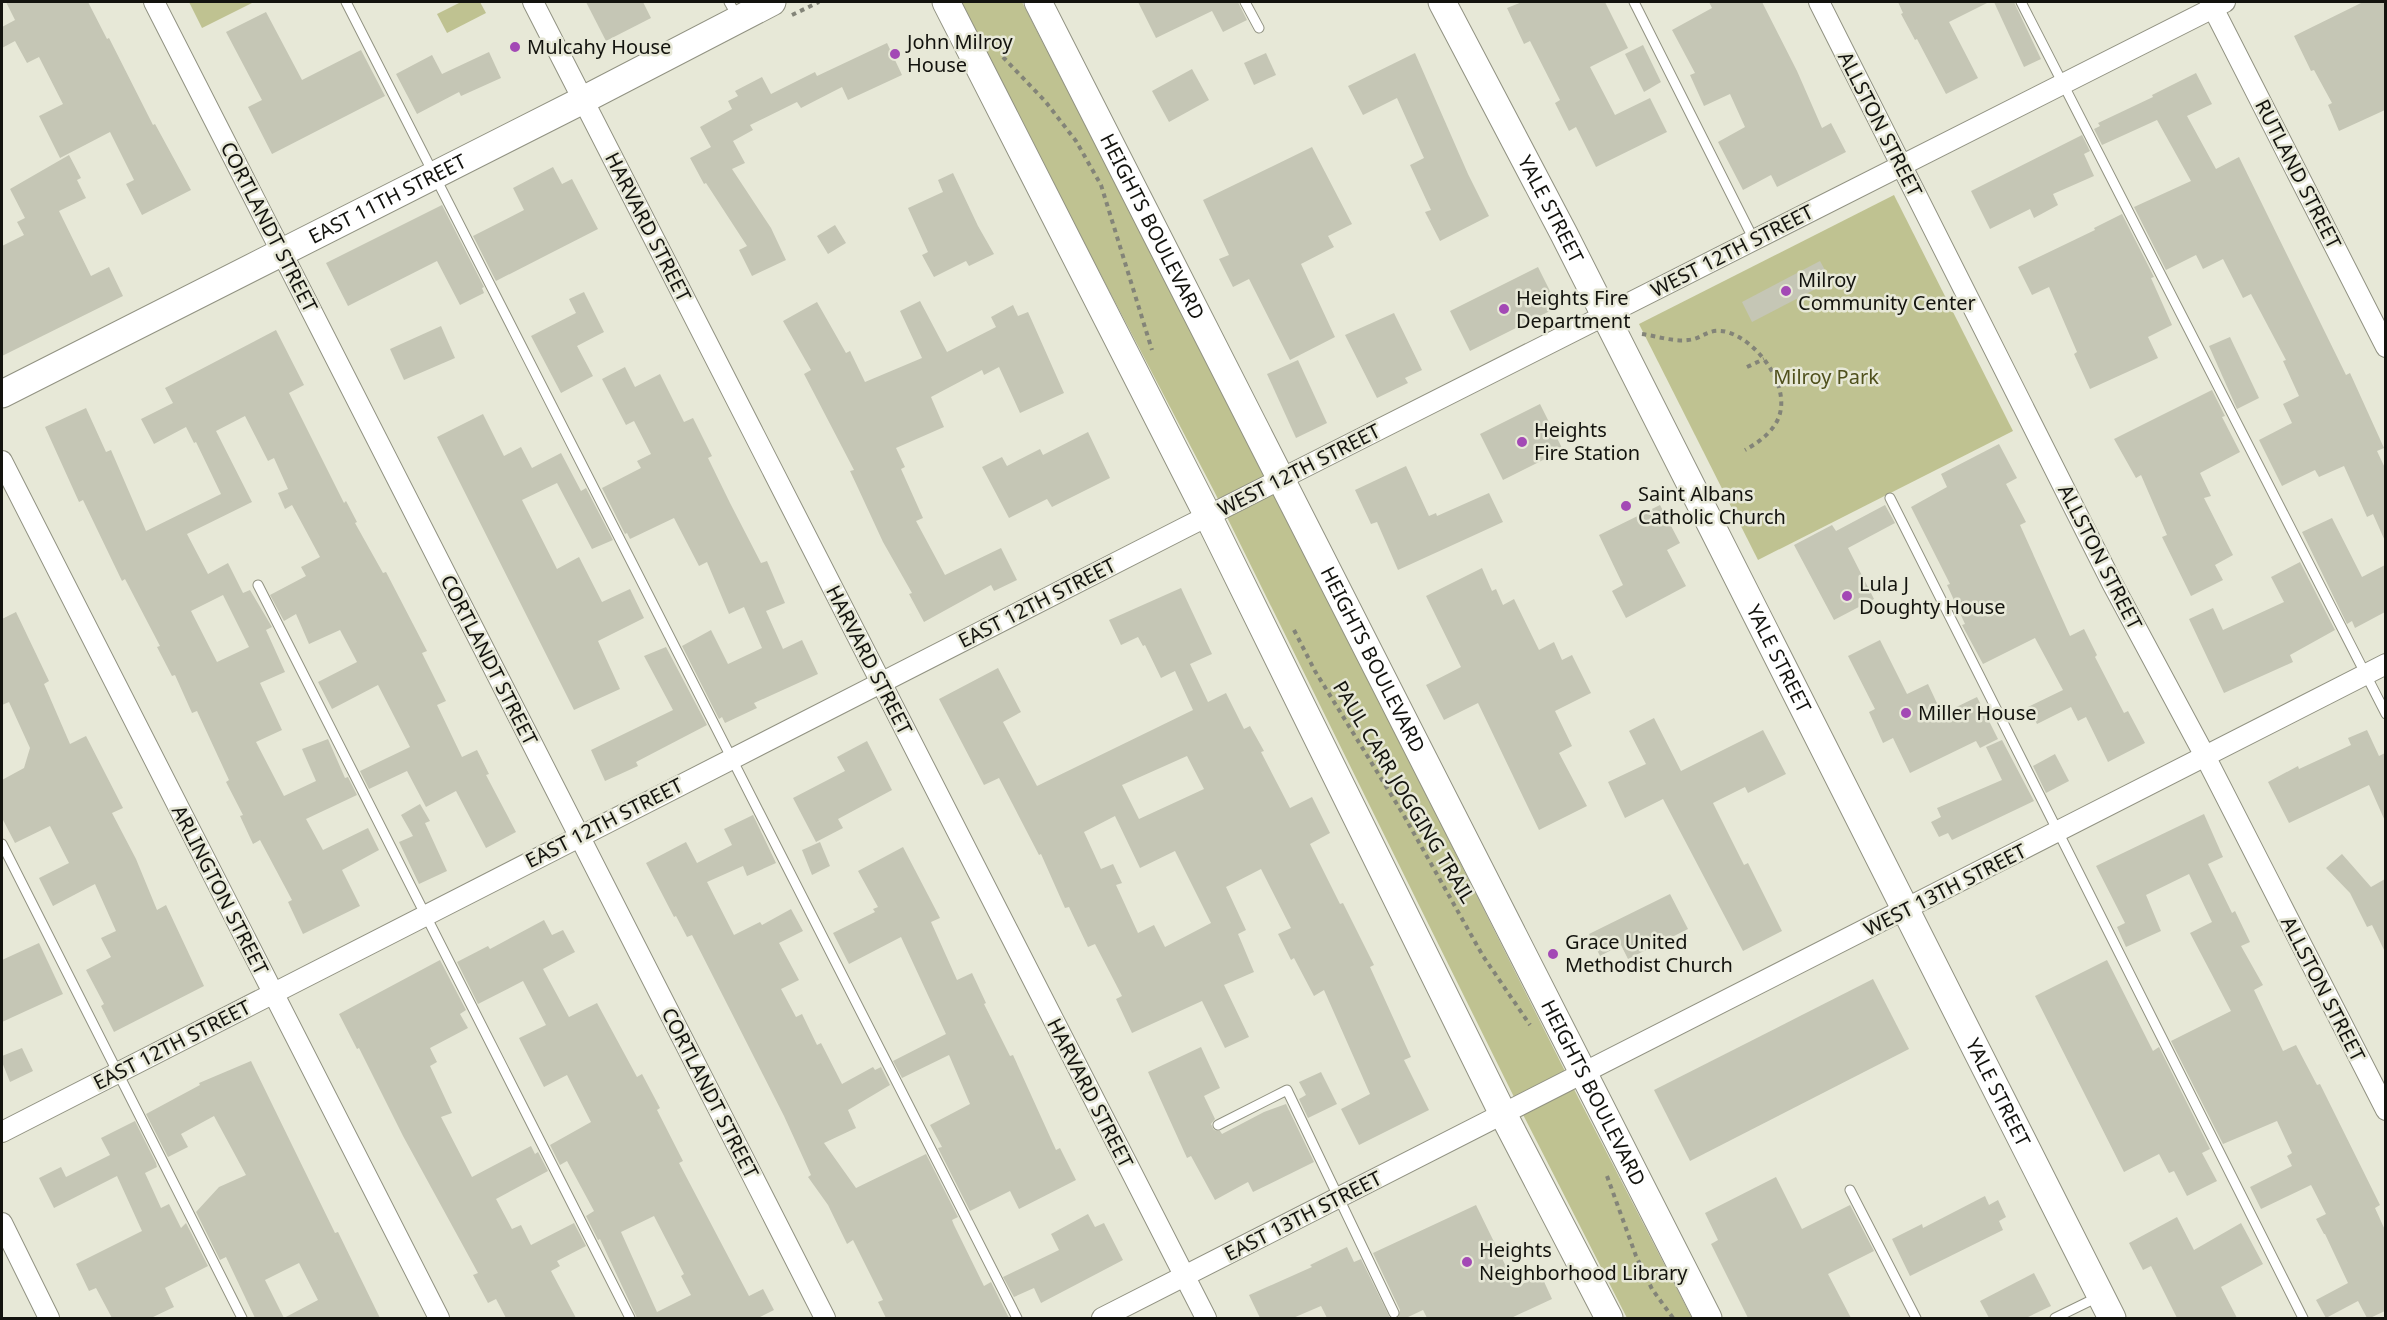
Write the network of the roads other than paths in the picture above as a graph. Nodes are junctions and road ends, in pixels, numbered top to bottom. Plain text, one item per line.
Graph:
1 (154, 2) edge
2 (346, 2) edge
3 (533, 2) edge
4 (772, 2) edge
5 (946, 2) edge
6 (1038, 2) edge
7 (1245, 2) edge
8 (1442, 2) edge
9 (1634, 2) edge
10 (1819, 2) edge
11 (2020, 2) edge
12 (2216, 4) edge
13 (734, 10) edge
14 (1259, 28) dead end
15 (2062, 84) junction
16 (583, 100) junction
17 (1901, 165) junction
18 (434, 176) junction
19 (1754, 240) junction
20 (282, 252) junction
21 (1605, 316) junction
22 (2385, 347) edge
23 (2, 394) edge
24 (2, 461) edge
25 (1280, 479) junction
26 (1890, 498) dead end
27 (1208, 516) junction
28 (258, 585) dead end
29 (2385, 664) edge
30 (2365, 675) junction
31 (881, 682) junction
32 (2385, 714) edge
33 (2205, 756) junction
34 (732, 758) junction
35 (2057, 832) junction
36 (579, 836) junction
37 (2, 844) edge
38 (1906, 910) junction
39 (426, 915) junction
40 (273, 993) junction
41 (118, 1073) junction
42 (1585, 1073) junction
43 (2385, 1110) edge
44 (1503, 1114) junction
45 (1218, 1125) dead end
46 (2, 1132) edge
47 (1850, 1190) dead end
48 (1338, 1198) junction
49 (2, 1223) edge
50 (1185, 1276) junction
51 (2106, 1307) edge
52 (1394, 1313) dead end
53 (49, 1318) edge
54 (242, 1318) edge
55 (439, 1318) edge
56 (630, 1318) edge
57 (825, 1318) edge
58 (1017, 1318) edge
59 (1102, 1318) edge
60 (1206, 1318) edge
61 (1609, 1318) edge
62 (1708, 1318) edge
63 (1916, 1318) edge
64 (2055, 1318) edge
65 (2303, 1318) edge

1 - 20 street, CORTLANDT STREET
2 - 18 lane
3 - 16 street, HARVARD STREET
4 - 13 main road, EAST 11TH STREET
5 - 27 main road
6 - 25 main road, HEIGHTS BOULEVARD
7 - 14 lane
8 - 21 main road, YALE STREET
9 - 19 lane
10 - 17 street, ALLSTON STREET
11 - 15 lane
12 - 15 street, WEST 12TH STREET
12 - 22 street, RUTLAND STREET
13 - 16 main road, EAST 11TH STREET
15 - 17 street, WEST 12TH STREET
15 - 30 lane
16 - 18 main road, EAST 11TH STREET
16 - 31 street, HARVARD STREET
17 - 19 street, WEST 12TH STREET
17 - 33 street, ALLSTON STREET
18 - 20 main road, EAST 11TH STREET
18 - 34 lane
19 - 21 street, WEST 12TH STREET
20 - 23 main road, EAST 11TH STREET
20 - 36 street, CORTLANDT STREET
21 - 25 street, WEST 12TH STREET
21 - 38 main road, YALE STREET
24 - 40 street, ARLINGTON STREET
25 - 27 street, WEST 12TH STREET
25 - 42 main road, HEIGHTS BOULEVARD
26 - 35 lane
27 - 31 street, EAST 12TH STREET
27 - 44 main road
28 - 39 lane
29 - 30 street, WEST 13TH STREET
30 - 32 lane
30 - 33 street, WEST 13TH STREET
31 - 34 street, EAST 12TH STREET
31 - 50 street, HARVARD STREET
33 - 35 street, WEST 13TH STREET
33 - 43 street, ALLSTON STREET
34 - 36 street, EAST 12TH STREET
34 - 58 lane
35 - 38 street, WEST 13TH STREET
35 - 65 lane
36 - 39 street, EAST 12TH STREET
36 - 57 street, CORTLANDT STREET
37 - 41 lane
38 - 42 street, WEST 13TH STREET
38 - 51 main road, YALE STREET
39 - 40 street, EAST 12TH STREET
39 - 56 lane
40 - 41 street, EAST 12TH STREET
40 - 55 street, ARLINGTON STREET
41 - 46 street, EAST 12TH STREET
41 - 54 lane
42 - 44 street, WEST 13TH STREET
42 - 62 main road, HEIGHTS BOULEVARD
44 - 48 street, EAST 13TH STREET
44 - 61 main road
45 - 48 lane
47 - 63 lane
48 - 50 street, EAST 13TH STREET
48 - 52 lane
49 - 53 street
50 - 59 street, EAST 13TH STREET
50 - 60 street, HARVARD STREET
51 - 64 lane

